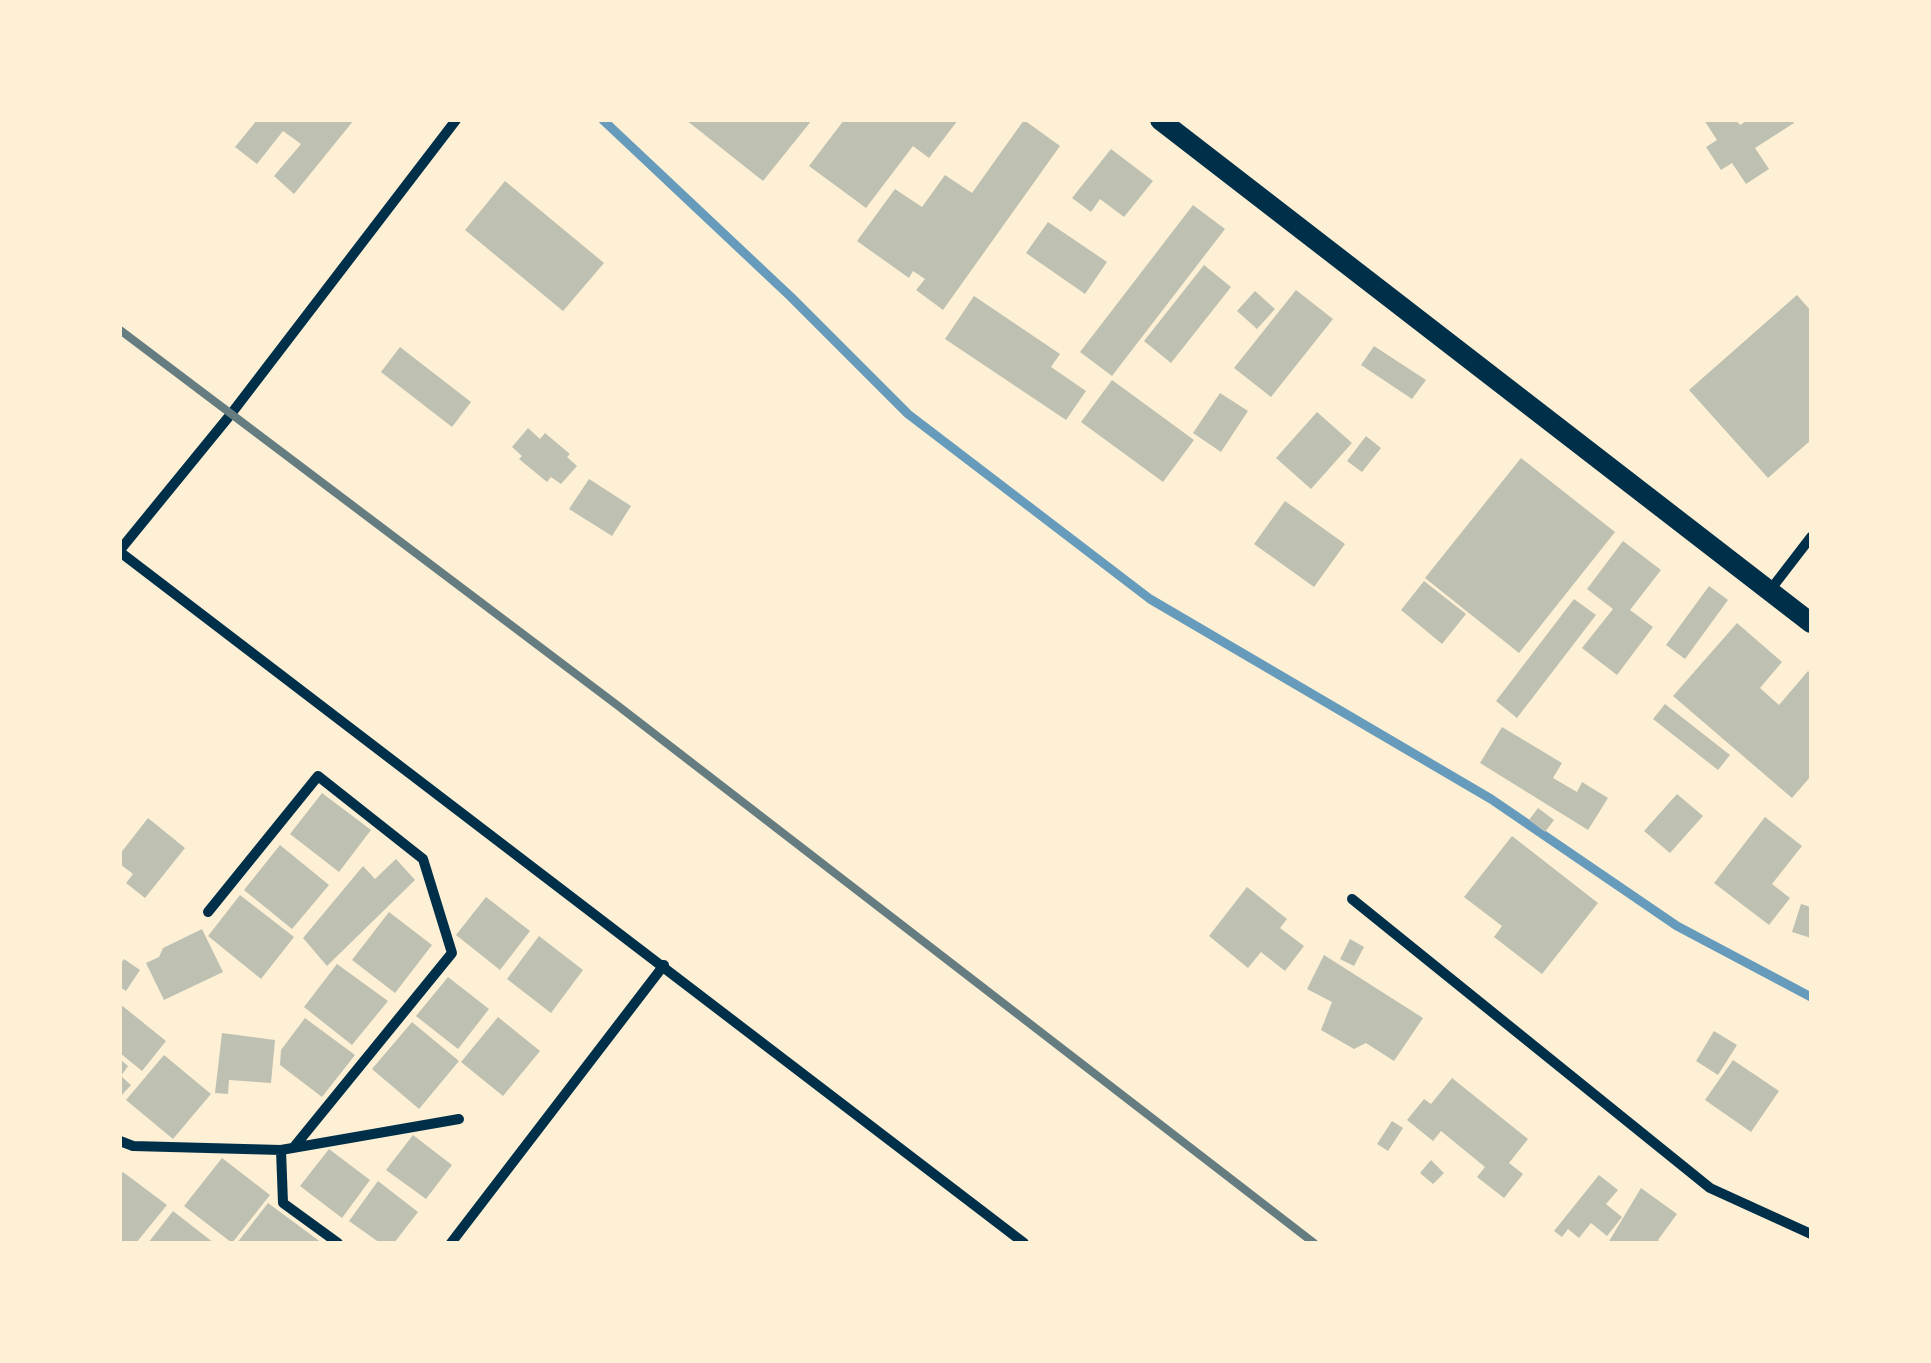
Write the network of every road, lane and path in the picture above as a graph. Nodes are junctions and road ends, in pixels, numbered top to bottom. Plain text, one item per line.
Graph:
1 (456, 120) edge
2 (1160, 120) edge
3 (1811, 538) edge
4 (120, 551) edge
5 (1771, 589) junction
6 (1811, 623) edge
7 (1352, 899) dead end
8 (208, 912) dead end
9 (664, 964) junction
10 (459, 1119) dead end
11 (120, 1141) edge
12 (294, 1148) junction
13 (281, 1150) junction
14 (1009, 1232) junction
15 (1811, 1234) edge
16 (338, 1243) edge
17 (451, 1243) edge
18 (1000, 1243) edge
19 (1024, 1243) edge

1 - 4 street
2 - 5 main road
3 - 5 street
4 - 9 street
5 - 6 main road
7 - 15 street
8 - 12 street
9 - 14 street
9 - 17 street
10 - 12 street
11 - 13 street
12 - 13 street
13 - 16 street
14 - 18 street
14 - 19 street

